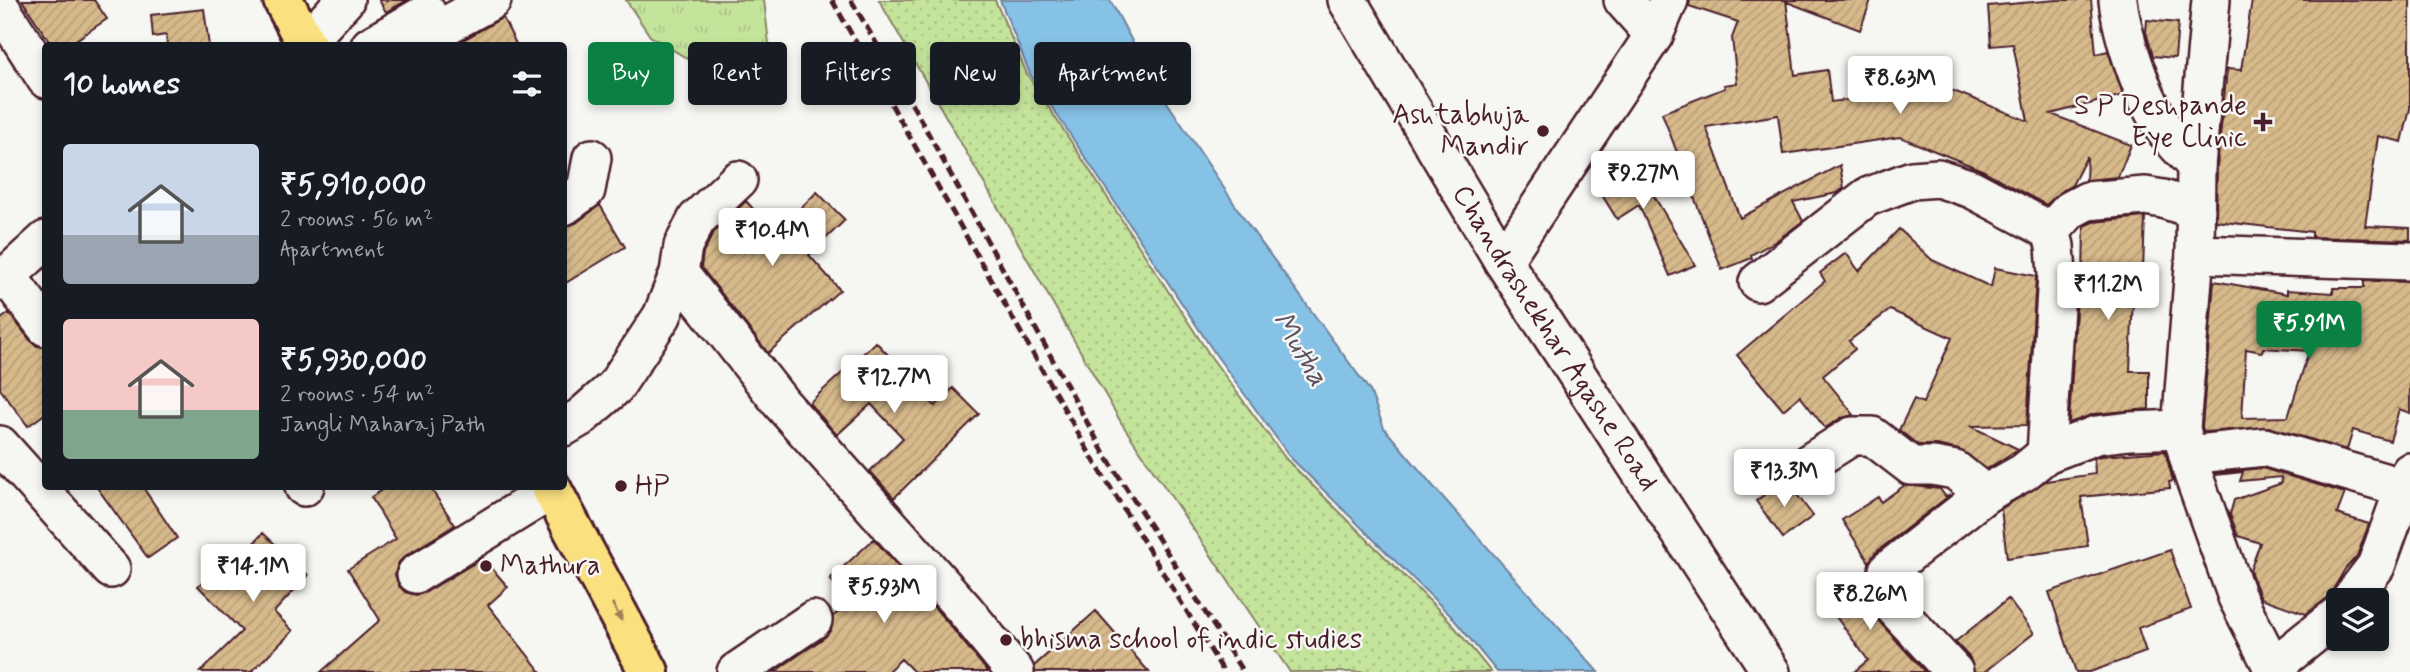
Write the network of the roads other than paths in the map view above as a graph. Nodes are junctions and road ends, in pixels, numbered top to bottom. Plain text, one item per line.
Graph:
1 (283, 0) edge
2 (345, 0) edge
3 (450, 0) edge
4 (492, 0) edge
5 (1347, 0) edge
6 (1623, 0) edge
7 (1670, 0) edge
8 (2118, 0) edge
9 (2211, 0) edge
10 (0, 7) edge
11 (1654, 35) junction
12 (304, 42) edge
13 (308, 42) edge
14 (377, 42) edge
15 (416, 42) edge
16 (42, 73) edge
17 (592, 158) dead end
18 (2196, 166) junction
19 (738, 180) dead end
20 (567, 204) edge
21 (2196, 210) junction
22 (2051, 231) junction
23 (42, 244) edge
24 (2194, 254) junction
25 (1503, 261) junction
26 (2410, 261) edge
27 (679, 274) junction
28 (4, 279) edge
29 (1758, 282) dead end
30 (42, 322) edge
31 (567, 425) edge
32 (2184, 442) junction
33 (0, 445) edge
34 (2046, 454) junction
35 (1806, 465) dead end
36 (2407, 480) edge
37 (548, 490) edge
38 (552, 490) edge
39 (1985, 494) junction
40 (111, 569) dead end
41 (416, 574) dead end
42 (2359, 588) edge
43 (813, 620) dead end
44 (2326, 625) edge
45 (2274, 670) edge
46 (649, 672) edge
47 (736, 672) edge
48 (1015, 672) edge
49 (1771, 672) edge
50 (1954, 672) edge

1 - 12 main road
2 - 13 street
3 - 14 street
4 - 15 street
5 - 25 street, Chandrashekhar Agashe Road
6 - 11 street
7 - 11 street
8 - 18 street
9 - 18 street
10 - 16 street
11 - 25 street
17 - 20 street
18 - 21 street
19 - 27 street
21 - 22 street
21 - 24 street
22 - 29 street
22 - 34 street
23 - 28 street
24 - 26 street
24 - 32 street
25 - 49 street, Chandrashekhar Agashe Road
27 - 31 street
27 - 48 street
28 - 30 street
32 - 34 street
32 - 36 street
32 - 45 street
33 - 40 street
34 - 39 street
35 - 39 street
36 - 42 street
37 - 41 street
38 -> 46 main road
39 - 50 street
43 - 47 street
44 - 45 street

